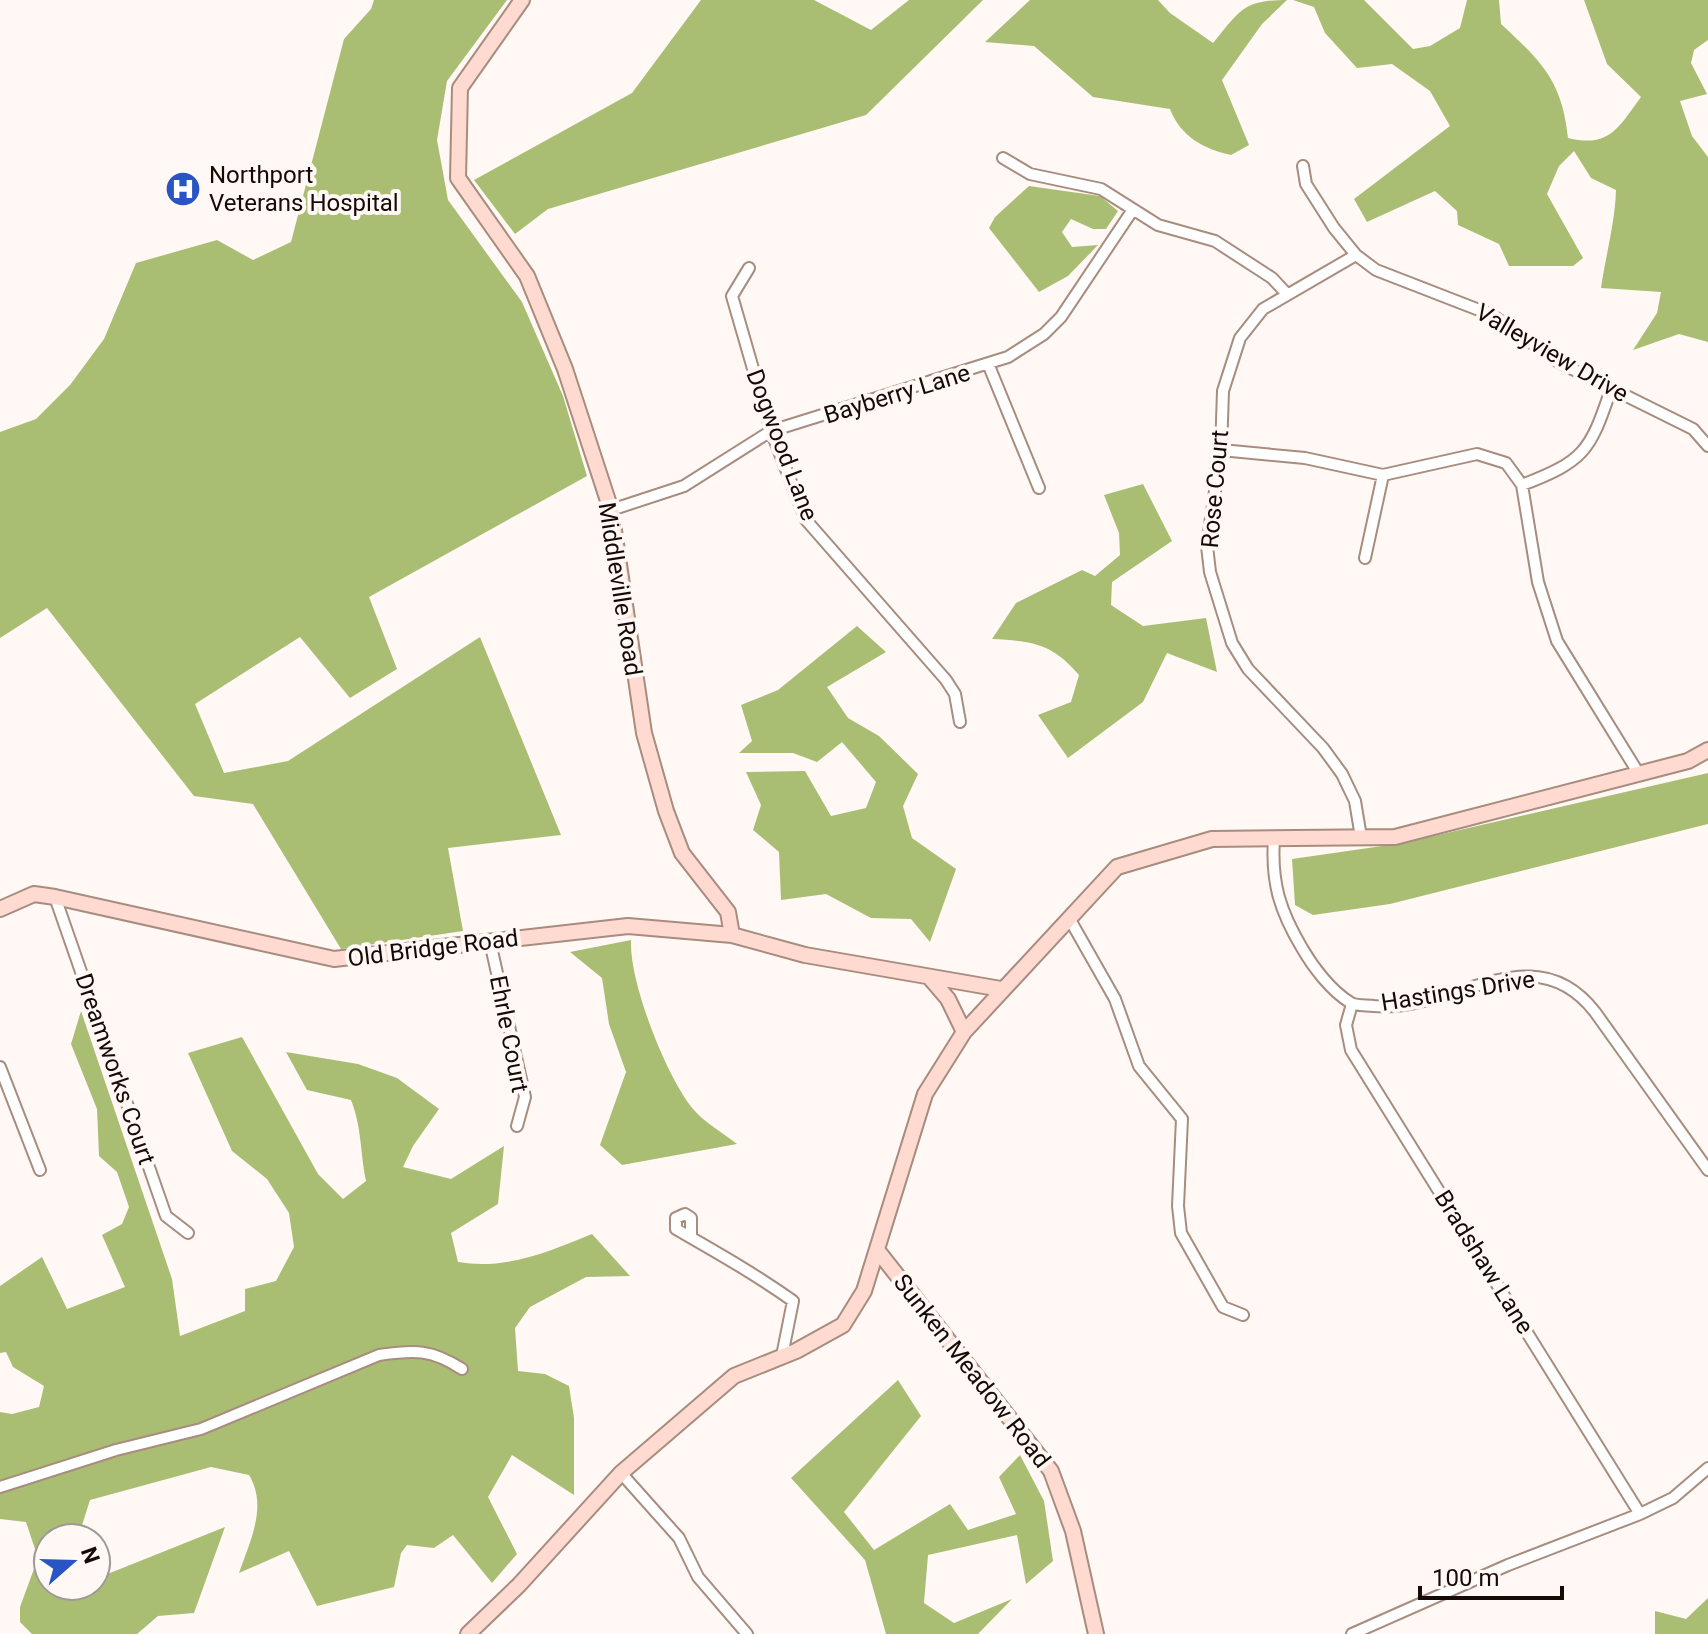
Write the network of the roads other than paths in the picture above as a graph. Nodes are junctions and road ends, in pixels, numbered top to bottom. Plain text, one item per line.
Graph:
1 (522, 0) edge
2 (1003, 158) dead end
3 (1303, 166) dead end
4 (1132, 211) junction
5 (1356, 255) junction
6 (749, 268) dead end
7 (1286, 293) junction
8 (989, 366) junction
9 (1611, 389) junction
10 (771, 431) junction
11 (1708, 446) edge
12 (1221, 450) junction
13 (1383, 475) junction
14 (1522, 485) junction
15 (1039, 488) dead end
16 (611, 510) junction
17 (1365, 558) dead end
18 (960, 722) dead end
19 (1708, 750) edge
20 (1639, 774) junction
21 (1361, 837) junction
22 (1274, 839) junction
23 (55, 897) junction
24 (0, 909) edge
25 (1069, 918) junction
26 (732, 935) junction
27 (490, 942) junction
28 (930, 978) junction
29 (1001, 989) junction
30 (1352, 1004) junction
31 (964, 1032) junction
32 (0, 1067) edge
33 (517, 1126) dead end
34 (40, 1170) dead end
35 (1708, 1170) edge
36 (188, 1233) dead end
37 (691, 1237) dead end
38 (878, 1251) junction
39 (1243, 1315) dead end
40 (782, 1356) junction
41 (462, 1369) dead end
42 (1708, 1468) edge
43 (621, 1473) junction
44 (0, 1487) edge
45 (1640, 1514) junction
46 (468, 1634) edge
47 (747, 1634) edge
48 (1096, 1634) edge
49 (1352, 1634) edge

1 - 16 street, Middleville Road
2 - 4 street
3 - 5 street, Valleyview Drive
4 - 7 street
4 - 8 street, Bayberry Lane
5 - 7 street, Rose Court
5 - 9 street, Valleyview Drive
6 - 10 street, Dogwood Lane
7 - 12 street, Rose Court
8 - 10 street, Bayberry Lane
8 - 15 street
9 - 11 street, Valleyview Drive
9 - 14 street
10 - 16 street, Bayberry Lane
10 - 18 street, Dogwood Lane
12 - 13 street
12 - 21 street, Rose Court
13 - 14 street
13 - 17 street
14 - 20 street
16 - 26 street, Middleville Road
19 - 20 street
20 - 21 street
21 - 22 street
22 - 25 street
22 - 30 street, Hastings Drive
23 - 24 street, Old Bridge Road
23 - 27 street, Old Bridge Road
23 - 36 street, Dreamworks Court
25 - 29 street
25 - 39 street
26 - 27 street, Old Bridge Road
26 - 28 street
27 - 33 street, Ehrle Court
28 - 29 street
28 - 31 street
29 - 31 street
30 - 35 street, Hastings Drive
30 - 45 street, Bradshaw Lane
31 - 38 street
32 - 34 street
37 - 40 street
38 - 40 street
38 - 48 street, Sunken Meadow Road
40 - 43 street
41 - 44 street
42 - 45 street
43 - 46 street
43 - 47 street
45 - 49 street

